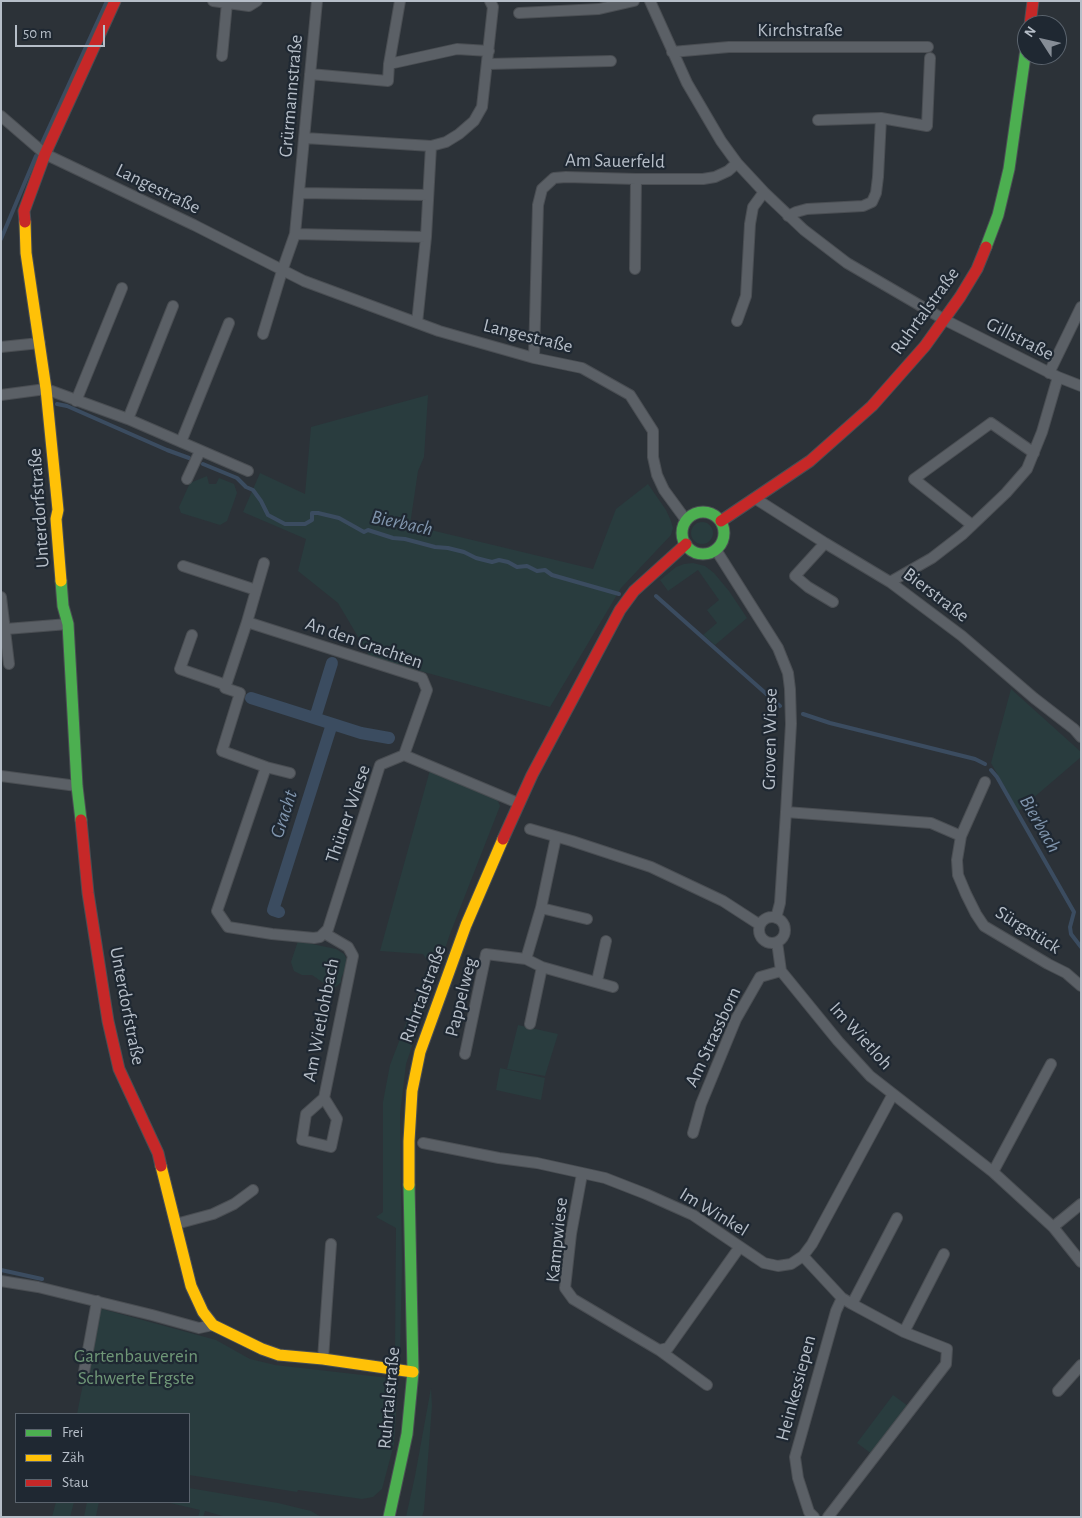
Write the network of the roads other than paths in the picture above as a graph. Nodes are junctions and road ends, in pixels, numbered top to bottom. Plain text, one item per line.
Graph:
1 (115, 1) edge
2 (213, 1) edge
3 (317, 1) edge
4 (400, 1) edge
5 (490, 1) edge
6 (634, 1) edge
7 (650, 1) edge
8 (1034, 1) edge
9 (227, 3) junction
10 (253, 4) edge
11 (519, 13) dead end
12 (1032, 15) edge
13 (928, 47) dead end
14 (489, 51) junction
15 (672, 52) junction
16 (222, 56) dead end
17 (930, 58) dead end
18 (611, 61) dead end
19 (389, 64) junction
20 (488, 64) junction
21 (1024, 65) edge
22 (310, 74) junction
23 (1, 116) edge
24 (881, 118) junction
25 (818, 120) dead end
26 (305, 138) junction
27 (431, 146) junction
28 (45, 154) junction
29 (737, 164) junction
30 (636, 179) junction
31 (764, 192) junction
32 (300, 193) junction
33 (428, 195) junction
34 (788, 216) junction
35 (295, 234) junction
36 (426, 237) junction
37 (635, 269) dead end
38 (282, 271) junction
39 (122, 288) dead end
40 (173, 306) dead end
41 (1081, 307) edge
42 (945, 320) junction
43 (737, 321) dead end
44 (1078, 322) edge
45 (228, 323) dead end
46 (417, 323) junction
47 (263, 334) dead end
48 (40, 343) junction
49 (1, 346) edge
50 (534, 358) junction
51 (1053, 375) junction
52 (1081, 386) edge
53 (46, 389) junction
54 (1, 395) edge
55 (76, 401) junction
56 (128, 419) junction
57 (181, 442) junction
58 (199, 452) junction
59 (1034, 453) junction
60 (248, 471) dead end
61 (187, 479) dead end
62 (756, 499) junction
63 (686, 520) junction
64 (721, 521) junction
65 (972, 525) junction
66 (825, 543) junction
67 (686, 544) junction
68 (716, 550) junction
69 (264, 563) dead end
70 (183, 566) dead end
71 (890, 582) junction
72 (256, 590) junction
73 (1, 597) edge
74 (833, 602) dead end
75 (247, 622) junction
76 (68, 624) junction
77 (6, 629) junction
78 (192, 635) dead end
79 (9, 664) dead end
80 (226, 684) junction
81 (1081, 736) edge
82 (404, 755) junction
83 (266, 767) junction
84 (290, 773) dead end
85 (1, 776) edge
86 (984, 782) dead end
87 (77, 786) junction
88 (518, 803) junction
89 (786, 812) junction
90 (530, 829) dead end
91 (962, 836) junction
92 (556, 837) junction
93 (541, 908) junction
94 (776, 918) junction
95 (587, 919) dead end
96 (760, 926) junction
97 (324, 933) junction
98 (606, 941) dead end
99 (777, 942) junction
100 (526, 960) junction
101 (542, 967) junction
102 (781, 971) junction
103 (597, 981) junction
104 (1081, 986) edge
105 (613, 987) dead end
106 (530, 1024) dead end
107 (465, 1054) dead end
108 (1051, 1064) dead end
109 (893, 1094) junction
110 (324, 1098) junction
111 (693, 1133) dead end
112 (423, 1142) dead end
113 (993, 1172) junction
114 (582, 1174) junction
115 (254, 1190) dead end
116 (1081, 1204) edge
117 (897, 1218) dead end
118 (176, 1224) junction
119 (1053, 1226) junction
120 (332, 1244) dead end
121 (739, 1248) junction
122 (944, 1254) dead end
123 (803, 1256) junction
124 (1081, 1262) edge
125 (1, 1281) edge
126 (842, 1298) junction
127 (97, 1302) junction
128 (852, 1304) junction
129 (213, 1325) junction
130 (904, 1332) junction
131 (659, 1350) junction
132 (322, 1359) junction
133 (1081, 1364) edge
134 (84, 1372) dead end
135 (413, 1372) junction
136 (707, 1385) dead end
137 (1058, 1390) dead end
138 (388, 1517) edge
139 (814, 1517) edge
140 (828, 1517) edge

1 - 28 main road, Unterdorfstraße
2 - 9 street
3 - 22 street, Grürmannstraße
4 - 19 street
5 - 14 street
6 - 11 street
7 - 15 street
8 - 12 main road
9 - 10 street
9 - 16 street
13 - 15 street, Kirchstraße
14 - 19 street
14 - 20 street
15 - 29 street
17 - 24 street
18 - 20 street
19 - 22 street
20 - 27 street
21 - 42 main road, Ruhrtalstraße
22 - 26 street, Grürmannstraße
23 - 28 street, Langestraße
24 - 25 street
24 - 34 street
26 - 27 street
26 - 32 street, Grürmannstraße
27 - 33 street
28 - 38 street, Langestraße
28 - 48 main road, Unterdorfstraße
29 - 30 street, Am Sauerfeld
29 - 31 street
30 - 37 street
30 - 50 street, Am Sauerfeld
31 - 34 street
31 - 43 street
32 - 33 street
32 - 35 street, Grürmannstraße
33 - 36 street
34 - 42 street
35 - 36 street
35 - 38 street, Grürmannstraße
36 - 46 street
38 - 46 street, Langestraße
38 - 47 street
39 - 55 street
40 - 56 street
41 - 44 street
42 - 51 street, Gillstraße
42 - 62 main road, Ruhrtalstraße
44 - 51 street
45 - 57 street
46 - 50 street, Langestraße
48 - 49 street
48 - 53 main road, Unterdorfstraße
50 - 63 street, Langestraße
51 - 52 street, Gillstraße
51 - 59 street
53 - 54 street
53 - 55 street
53 - 76 main road, Unterdorfstraße
55 - 56 street
56 - 57 street
57 - 58 street
58 - 60 street
58 - 61 street
59 - 65 street
59 - 65 street
62 - 64 main road, Ruhrtalstraße
62 - 66 street, Bierstraße
63 - 64 main road
63 - 67 main road
64 - 68 main road
65 - 71 street
66 - 71 street, Bierstraße
66 - 74 street
67 - 68 main road
67 - 88 main road, Ruhrtalstraße
68 - 89 street, Groven Wiese
69 - 72 street
70 - 72 street
71 - 81 street, Bierstraße
72 - 75 street
73 - 77 street
75 - 80 street
75 - 82 street, An den Grachten
76 - 77 street
76 - 87 main road, Unterdorfstraße
77 - 79 street
78 - 80 street
80 - 83 street
82 - 88 street
82 - 97 street, Thüner Wiese
83 - 84 street
83 - 97 street
85 - 87 street
86 - 91 street, Sürgstück
87 - 118 main road, Unterdorfstraße
88 - 135 main road, Ruhrtalstraße
89 - 91 street
89 - 94 street, Groven Wiese
90 - 92 street
91 - 104 street, Sürgstück
92 - 93 street
92 - 96 street
93 - 95 street
93 - 100 street
94 - 96 street
94 - 99 street, Groven Wiese
96 - 99 street
97 - 110 street, Am Wietlohbach
98 - 103 street
99 - 102 street
100 - 101 street, Pappelweg
100 - 107 street, Pappelweg
101 - 103 street, Pappelweg
101 - 106 street
102 - 109 street, Im Wietloh
102 - 111 street, Am Strassborn
103 - 105 street, Pappelweg
108 - 113 street
109 - 113 street, Im Wietloh
109 - 123 street
110 - 110 street, Am Wietlohbach
112 - 114 street, Im Winkel
113 - 119 street, Im Wietloh
114 - 121 street, Im Winkel
114 - 131 street, Kampwiese
115 - 118 street
116 - 119 street
117 - 128 street
118 - 129 main road, Unterdorfstraße
119 - 124 street, Im Wietloh
120 - 132 street
121 - 123 street, Im Winkel
121 - 131 street
122 - 130 street
123 - 126 street
125 - 127 street
126 - 128 street
126 - 139 street, Heinkessiepen
127 - 129 street
127 - 134 street
128 - 130 street
129 - 132 main road
130 - 140 street
131 - 136 street, Kampwiese
132 - 135 main road
133 - 137 street
135 - 138 main road, Ruhrtalstraße

